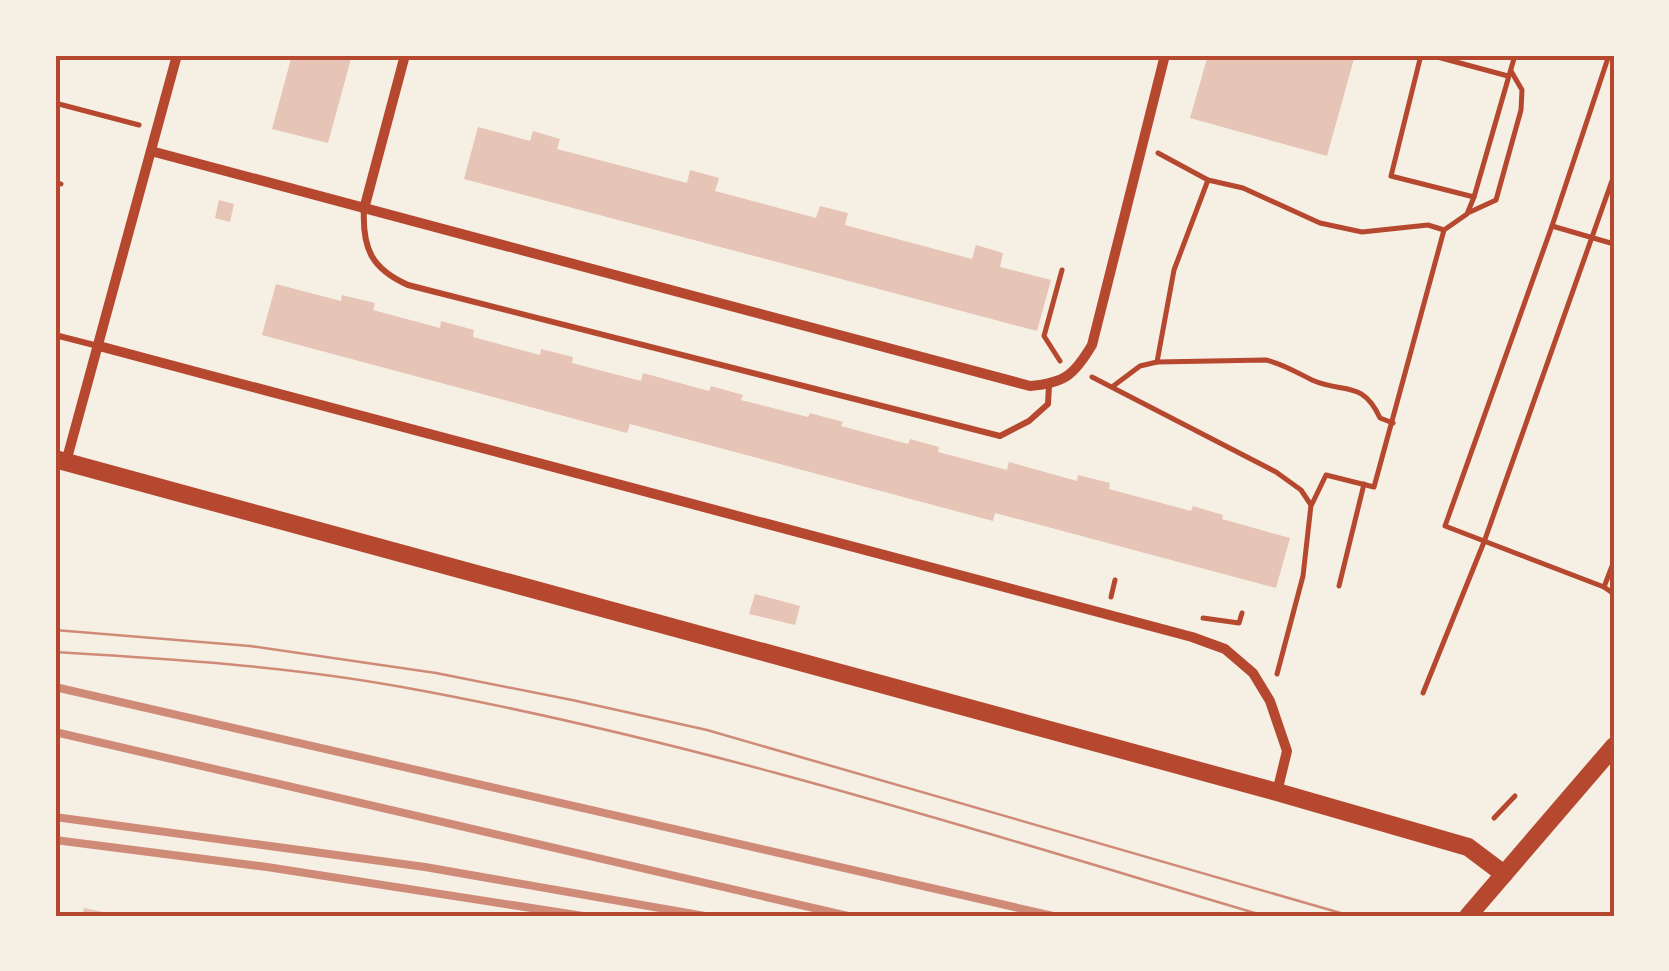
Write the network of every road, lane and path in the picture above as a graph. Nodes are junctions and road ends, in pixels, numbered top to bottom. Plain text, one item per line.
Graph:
1 (177, 55) edge
2 (405, 55) edge
3 (1164, 55) edge
4 (1421, 55) edge
5 (1430, 55) edge
6 (1515, 55) edge
7 (1608, 55) edge
8 (1509, 73) junction
9 (55, 103) edge
10 (156, 129) junction
11 (1141, 148) junction
12 (151, 151) junction
13 (1614, 175) edge
14 (1208, 180) junction
15 (1474, 197) junction
16 (364, 209) junction
17 (1467, 214) junction
18 (1552, 226) junction
19 (1444, 230) junction
20 (1592, 238) junction
21 (1614, 244) edge
22 (1062, 270) dead end
23 (55, 335) edge
24 (100, 346) junction
25 (1157, 362) junction
26 (1078, 370) junction
27 (1049, 384) junction
28 (1112, 387) junction
29 (1392, 423) junction
30 (61, 460) edge
31 (1364, 484) junction
32 (1312, 505) junction
33 (1484, 542) junction
34 (1614, 561) edge
35 (1338, 586) dead end
36 (1604, 587) junction
37 (1614, 594) edge
38 (1276, 677) dead end
39 (1423, 693) dead end
40 (1614, 746) edge
41 (1277, 792) junction
42 (1515, 796) dead end
43 (1494, 818) dead end
44 (1504, 874) junction
45 (1468, 916) edge

1 - 10 street
2 - 16 street
3 - 11 street
4 - 15 path
5 - 8 path
6 - 8 path
7 - 18 path
8 - 15 path
8 - 17 path
9 - 10 path
10 - 12 street
11 - 14 path
11 - 26 street
12 - 16 street
12 - 24 street
13 - 20 path
14 - 19 path
14 - 25 path
15 - 17 path
16 - 27 street
16 - 27 lane
17 - 19 path
18 - 20 path
18 - 33 path
19 - 29 path
20 - 21 path
20 - 33 path
22 - 26 path
23 - 24 lane
24 - 30 street
24 - 41 street
25 - 28 path
25 - 29 path
26 - 27 street
26 - 28 path
28 - 32 path
29 - 31 path
30 - 41 street
31 - 32 path
31 - 35 path
32 - 38 path
33 - 36 path
33 - 39 path
34 - 36 path
36 - 37 path
40 - 44 street
41 - 44 street
42 - 43 path
44 - 45 street

